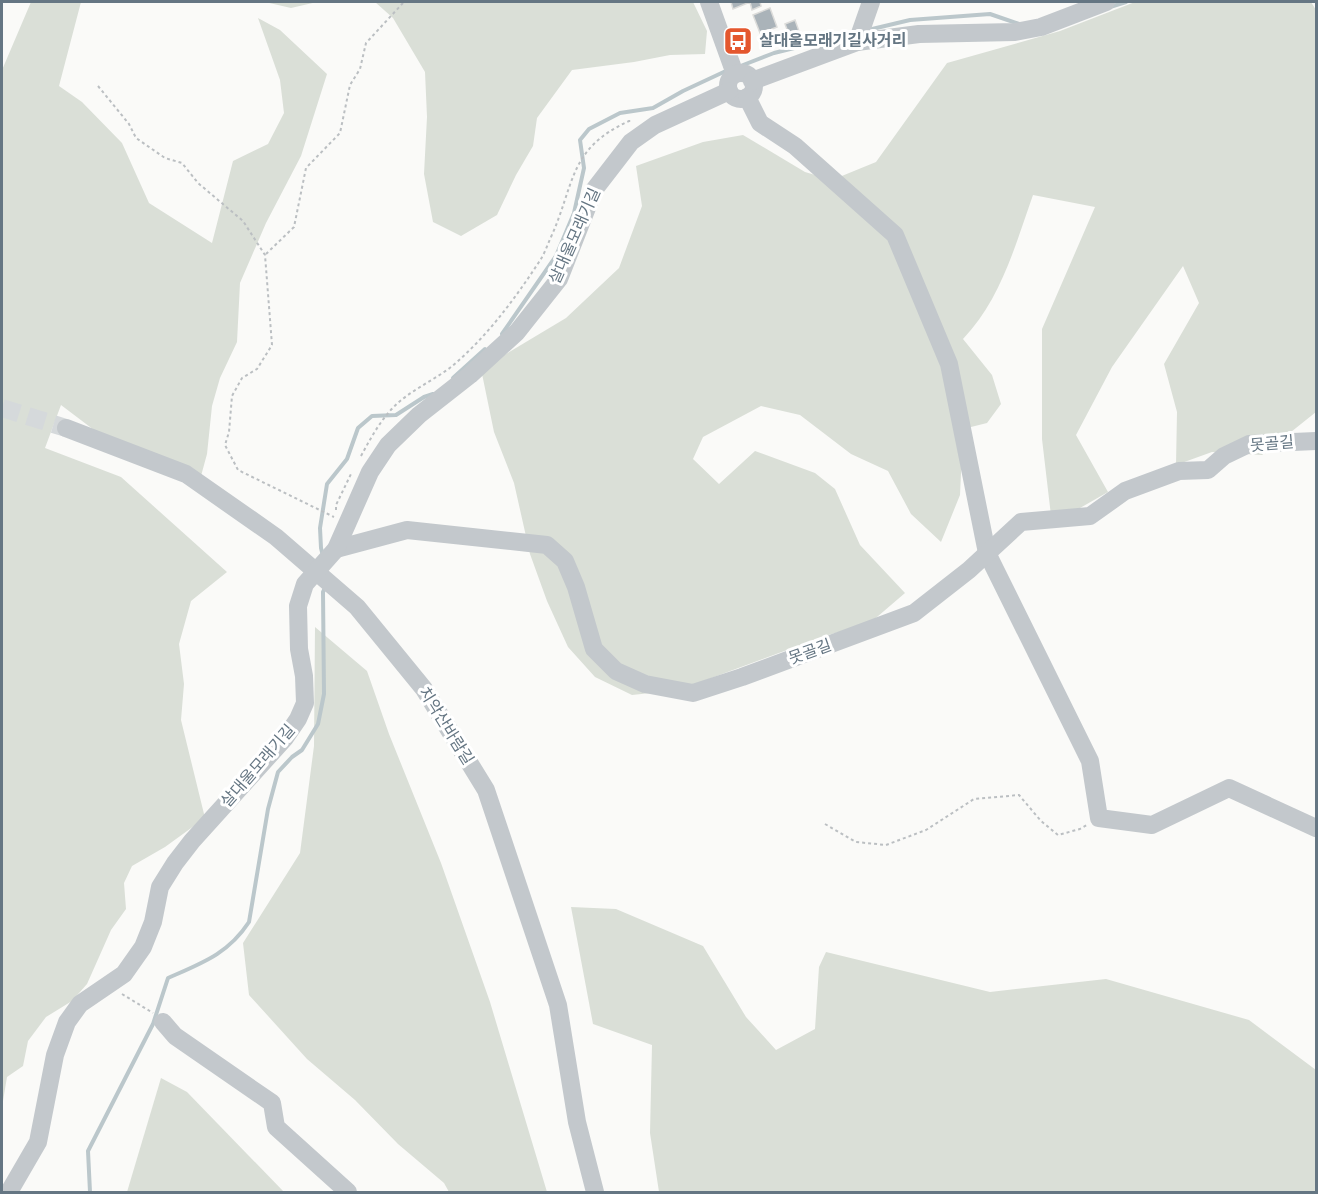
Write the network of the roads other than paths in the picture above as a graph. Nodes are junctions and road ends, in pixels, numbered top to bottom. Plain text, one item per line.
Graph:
1 (709, 2) edge
2 (871, 2) edge
3 (1106, 2) edge
4 (859, 34) junction
5 (737, 78) junction
6 (66, 428) tunnel mouth
7 (1317, 441) edge
8 (333, 552) junction
9 (987, 554) junction
10 (1317, 828) edge
11 (157, 1017) road end
12 (9, 1192) edge
13 (348, 1192) edge
14 (595, 1192) edge

1 - 5 street
2 - 4 street
3 - 4 street, 살대울모래기길
4 - 5 street, 살대울모래기길
5 - 8 street, 살대울모래기길
5 - 9 street
6 - 14 street, 치악산바람길
7 - 9 street, 못골길
8 - 9 street, 못골길
8 - 12 street, 살대울모래기길
9 - 10 street
11 - 13 street

